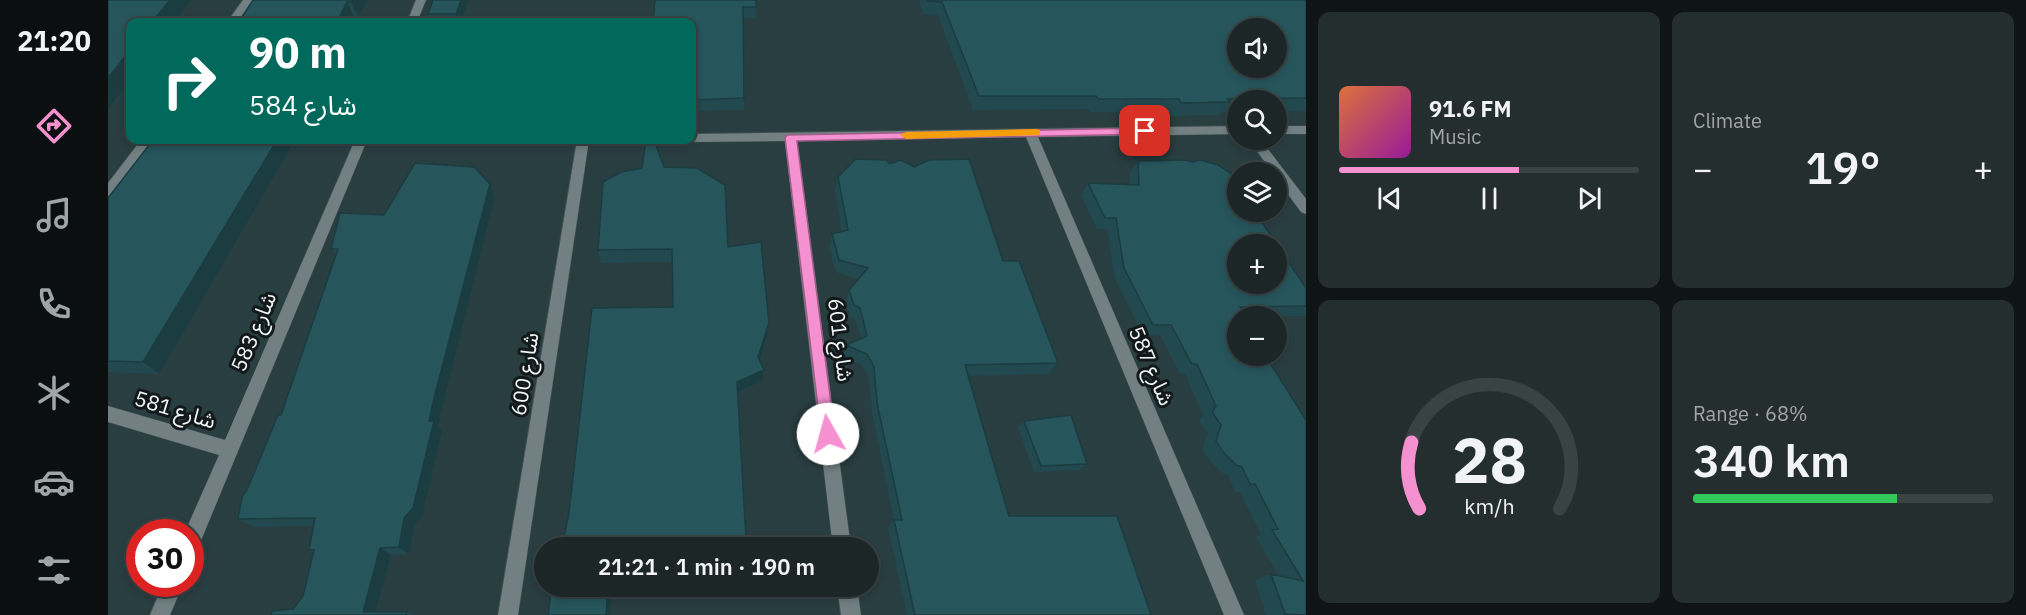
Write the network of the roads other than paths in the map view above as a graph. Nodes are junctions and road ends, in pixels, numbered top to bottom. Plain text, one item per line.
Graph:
1 (248, 0) edge
2 (421, 0) edge
3 (235, 18) edge
4 (413, 18) edge
5 (1227, 130) edge
6 (1287, 130) edge
7 (1306, 130) edge
8 (1030, 133) junction
9 (696, 138) edge
10 (790, 138) junction
11 (144, 144) edge
12 (359, 144) edge
13 (582, 144) edge
14 (1262, 150) edge
15 (108, 193) edge
16 (1306, 209) edge
17 (108, 414) edge
18 (230, 450) junction
19 (200, 519) edge
20 (841, 537) edge
21 (168, 597) edge
22 (848, 597) edge
23 (160, 615) edge
24 (508, 615) edge
25 (850, 615) edge
26 (1234, 615) edge

1 - 3 street
2 - 4 street
5 - 8 street
6 - 7 street
8 - 10 street
8 - 26 street, شارع 587
9 - 10 street
10 - 20 street, شارع 601
11 - 15 street
12 - 18 street, شارع 583
13 - 24 street, شارع 600
14 - 16 street
17 - 18 street, شارع 581
18 - 19 street, شارع 583
21 - 23 street
22 - 25 street

